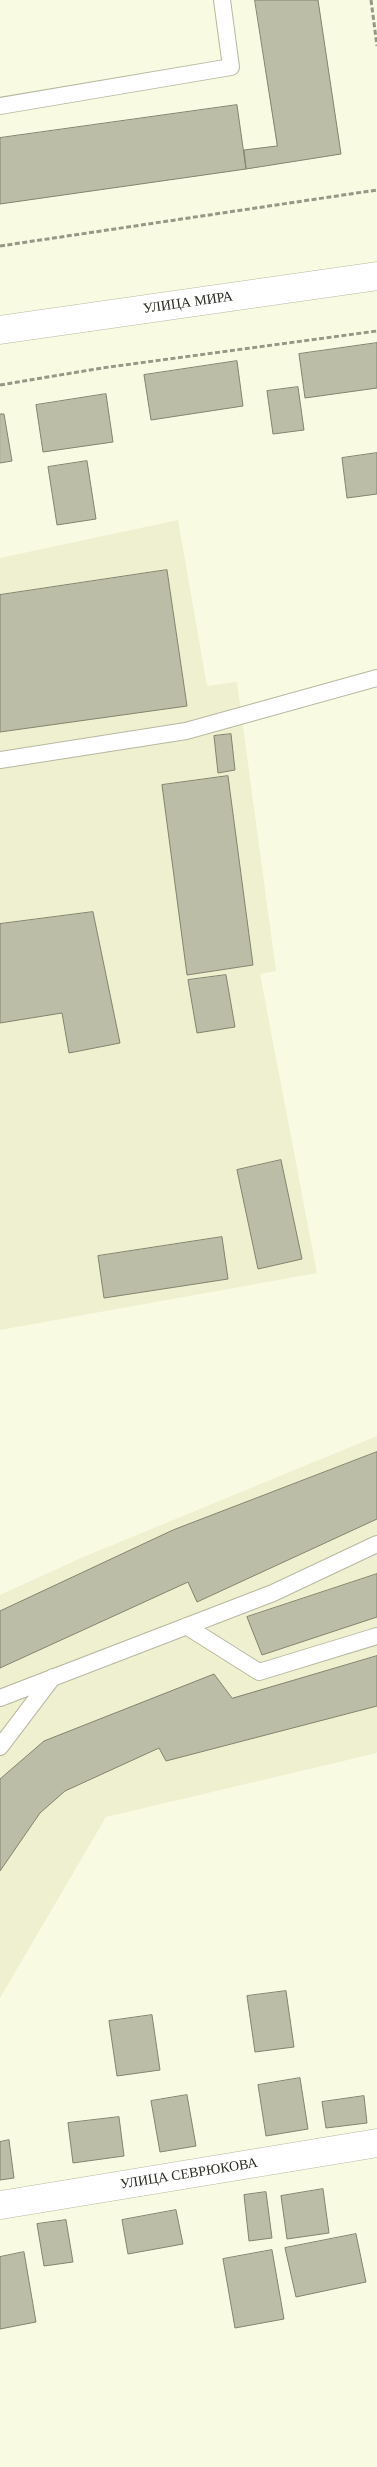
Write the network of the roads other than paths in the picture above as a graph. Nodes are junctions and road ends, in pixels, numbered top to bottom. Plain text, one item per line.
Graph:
1 (222, 0) edge
2 (0, 106) edge
3 (377, 276) edge
4 (0, 330) edge
5 (377, 678) edge
6 (0, 760) edge
7 (377, 1544) edge
8 (186, 1626) junction
9 (377, 1636) edge
10 (54, 1677) junction
11 (0, 1698) edge
12 (0, 1747) edge
13 (377, 2143) edge
14 (1, 2205) dead end

1 - 2 lane
3 - 4 main road, УЛИЦА МИРА
5 - 6 lane
7 - 8 lane
8 - 9 lane
8 - 10 lane
10 - 11 lane
10 - 12 lane
13 - 14 main road, УЛИЦА СЕВРЮКОВА

